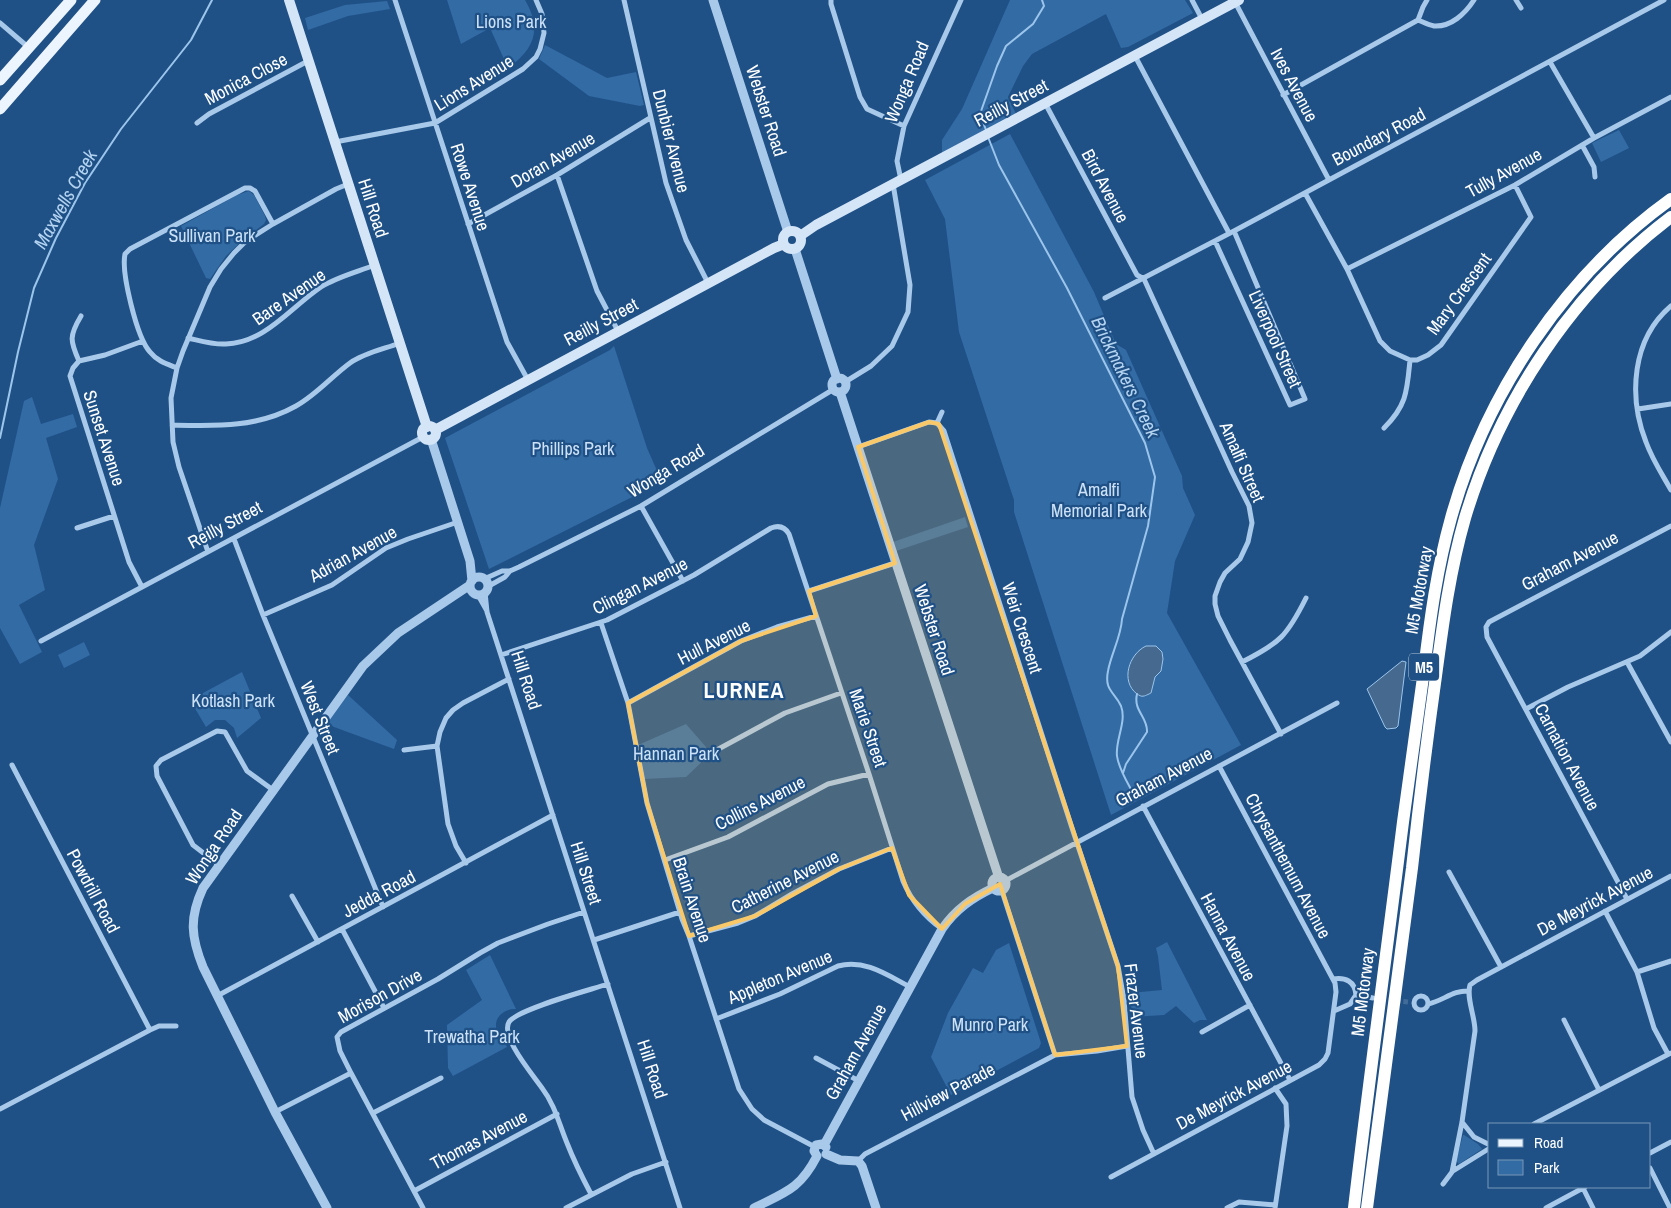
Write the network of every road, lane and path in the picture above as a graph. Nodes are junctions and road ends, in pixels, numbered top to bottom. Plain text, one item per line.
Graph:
1 (71, 0) edge
2 (95, 0) edge
3 (289, 0) edge
4 (395, 0) edge
5 (536, 0) edge
6 (624, 0) edge
7 (713, 0) edge
8 (831, 0) edge
9 (961, 0) edge
10 (1192, 0) edge
11 (1427, 0) edge
12 (1474, 0) edge
13 (1516, 0) edge
14 (1664, 0) edge
15 (1237, 1) edge
16 (1521, 8) dead end
17 (1202, 20) junction
18 (1418, 20) junction
19 (0, 23) edge
20 (28, 48) junction
21 (1135, 56) junction
22 (308, 61) junction
23 (1550, 62) junction
24 (0, 80) edge
25 (1284, 95) junction
26 (1671, 97) edge
27 (1045, 103) junction
28 (0, 109) edge
29 (650, 118) junction
30 (197, 123) dead end
31 (435, 123) junction
32 (904, 126) junction
33 (1594, 138) junction
34 (335, 142) junction
35 (1582, 145) junction
36 (557, 175) junction
37 (1595, 177) dead end
38 (1329, 180) junction
39 (897, 182) junction
40 (348, 184) junction
41 (1515, 185) junction
42 (1305, 193) junction
43 (1671, 199) edge
44 (1671, 217) edge
45 (273, 224) junction
46 (468, 224) junction
47 (788, 232) junction
48 (1231, 232) junction
49 (800, 236) junction
50 (1216, 241) junction
51 (784, 244) junction
52 (795, 249) junction
53 (375, 265) junction
54 (1347, 270) junction
55 (1144, 279) junction
56 (708, 283) junction
57 (1105, 298) dead end
58 (1671, 306) edge
59 (81, 316) dead end
60 (618, 331) junction
61 (188, 338) junction
62 (143, 341) junction
63 (400, 343) junction
64 (1410, 360) junction
65 (79, 361) junction
66 (177, 368) junction
67 (528, 380) junction
68 (841, 381) junction
69 (837, 390) junction
70 (1671, 404) edge
71 (1638, 409) junction
72 (942, 412) dead end
73 (937, 423) junction
74 (172, 425) junction
75 (1384, 428) dead end
76 (429, 433) junction
77 (858, 447) junction
78 (1671, 490) edge
79 (640, 506) junction
80 (114, 516) junction
81 (458, 522) junction
82 (1671, 526) edge
83 (783, 527) joint
84 (78, 528) dead end
85 (234, 539) junction
86 (208, 552) junction
87 (895, 563) junction
88 (683, 581) junction
89 (479, 586) junction
90 (142, 587) junction
91 (808, 591) junction
92 (1306, 598) dead end
93 (263, 616) junction
94 (816, 616) junction
95 (600, 623) junction
96 (1486, 627) joint
97 (1671, 632) edge
98 (41, 641) dead end
99 (501, 655) junction
100 (1242, 662) junction
101 (1627, 662) junction
102 (509, 679) junction
103 (842, 692) junction
104 (628, 703) junction
105 (1338, 703) dead end
106 (1526, 709) junction
107 (312, 734) junction
108 (1281, 734) junction
109 (1671, 742) edge
110 (437, 746) junction
111 (404, 750) dead end
112 (713, 752) dead end
113 (12, 765) dead end
114 (1219, 766) junction
115 (869, 774) junction
116 (272, 790) junction
117 (1144, 806) junction
118 (554, 815) junction
119 (1077, 843) junction
120 (892, 848) junction
121 (665, 860) junction
122 (466, 863) junction
123 (219, 865) junction
124 (1449, 872) dead end
125 (1671, 876) edge
126 (1002, 879) junction
127 (998, 889) junction
128 (292, 896) dead end
129 (1627, 899) junction
130 (383, 907) junction
131 (1605, 911) junction
132 (584, 912) junction
133 (680, 912) junction
134 (342, 929) junction
135 (942, 929) junction
136 (689, 936) junction
137 (594, 940) junction
138 (318, 942) junction
139 (1671, 961) edge
140 (1501, 967) junction
141 (1637, 972) junction
142 (1333, 979) junction
143 (608, 984) junction
144 (910, 987) junction
145 (1469, 991) junction
146 (1336, 992) joint
147 (1356, 995) junction
148 (217, 996) junction
149 (1373, 998) tunnel mouth
150 (1428, 1004) junction
151 (1250, 1006) junction
152 (384, 1008) junction
153 (1334, 1011) junction
154 (716, 1019) junction
155 (1564, 1020) dead end
156 (176, 1026) dead end
157 (150, 1030) junction
158 (1202, 1032) dead end
159 (1127, 1046) junction
160 (1669, 1053) edge
161 (1055, 1055) junction
162 (816, 1058) dead end
163 (351, 1073) junction
164 (441, 1078) dead end
165 (1290, 1080) junction
166 (859, 1081) junction
167 (1275, 1088) junction
168 (1599, 1090) junction
169 (0, 1109) edge
170 (275, 1112) junction
171 (373, 1113) junction
172 (557, 1114) junction
173 (1462, 1122) junction
174 (1536, 1123) edge
175 (1671, 1142) edge
176 (1488, 1145) edge
177 (1488, 1147) edge
178 (821, 1150) junction
179 (1651, 1152) edge
180 (1154, 1154) junction
181 (858, 1161) junction
182 (666, 1162) junction
183 (1651, 1170) edge
184 (1452, 1172) junction
185 (1111, 1177) dead end
186 (1443, 1184) dead end
187 (1582, 1188) edge
188 (1584, 1188) edge
189 (414, 1191) junction
190 (591, 1194) junction
191 (1275, 1206) edge
192 (327, 1208) edge
193 (423, 1208) edge
194 (566, 1208) edge
195 (680, 1208) edge
196 (754, 1208) edge
197 (876, 1208) edge
198 (1227, 1208) edge
199 (1354, 1208) edge
200 (1367, 1208) edge
201 (1546, 1208) edge
202 (1593, 1208) edge
203 (1670, 1208) edge

1 - 20 main road
2 - 28 main road
3 - 22 main road, Hill Road
4 - 31 street, Rowe Avenue
5 - 31 street, Lions Avenue
6 - 29 street, Dunbier Avenue
7 - 47 street, Webster Road
8 - 32 street
9 - 32 street, Wonga Road
10 - 17 street
11 - 18 street
12 - 18 street
13 - 16 street
14 - 23 street, Boundary Road
15 - 17 main road, Reilly Street
15 - 25 street, Ives Avenue
17 - 21 main road, Reilly Street
18 - 25 street
19 - 20 street
20 - 24 main road
21 - 27 main road, Reilly Street
21 - 48 street, Liverpool Street
22 - 30 street, Monica Close
22 - 34 main road, Hill Road
23 - 33 street
23 - 38 street, Boundary Road
25 - 38 street, Ives Avenue
26 - 33 street, Tully Avenue
27 - 39 main road, Reilly Street
27 - 55 street, Bird Avenue
29 - 36 street, Doran Avenue
29 - 56 street, Dunbier Avenue
31 - 34 street, Lions Avenue
31 - 46 street, Rowe Avenue
32 - 39 street, Wonga Road
33 - 35 street, Tully Avenue
34 - 40 main road, Hill Road
35 - 37 street
35 - 41 street, Tully Avenue
36 - 46 street, Doran Avenue
36 - 60 street
38 - 42 street, Boundary Road
39 - 49 main road, Reilly Street
39 - 68 street, Wonga Road
40 - 45 street
40 - 53 main road, Hill Road
41 - 54 street, Tully Avenue
41 - 64 street, Mary Crescent
42 - 48 street, Boundary Road
42 - 54 street
43 - 199 highway, M5 Motorway / M5
44 - 200 highway, M5 Motorway / M5
45 - 61 street
45 - 62 street
46 - 67 street, Rowe Avenue
47 - 49 main road
47 - 51 main road
48 - 50 street, Boundary Road
48 - 50 street, Liverpool Street
49 - 52 main road
50 - 55 street, Boundary Road
51 - 52 main road
51 - 56 main road, Reilly Street
52 - 68 street
53 - 61 street, Bare Avenue
53 - 63 main road, Hill Road
54 - 64 street
55 - 57 street, Boundary Road
55 - 100 street, Amalfi Street
56 - 60 main road, Reilly Street
58 - 71 street
59 - 65 street
60 - 67 main road, Reilly Street
61 - 66 street
62 - 65 street
62 - 66 street
63 - 74 street
63 - 76 main road, Hill Road
64 - 75 street
65 - 80 street, Sunset Avenue
66 - 74 street
67 - 76 main road, Reilly Street
68 - 69 street
69 - 77 street, Webster Road
69 - 79 street, Wonga Road
70 - 71 street
71 - 78 street
72 - 73 street
73 - 77 street
73 - 119 street, Weir Crescent
74 - 86 street
76 - 81 street, Hill Road
76 - 85 street, Reilly Street
77 - 87 street, Webster Road
79 - 88 street
79 - 89 street, Wonga Road
80 - 84 street
80 - 90 street, Sunset Avenue
81 - 89 street, Hill Road
81 - 93 street, Adrian Avenue
82 - 96 street, Graham Avenue
83 - 88 street, Clingan Avenue
83 - 91 street, Marie Street
85 - 86 street, Reilly Street
85 - 93 street, West Street
86 - 90 street, Reilly Street
87 - 91 street
87 - 126 street, Webster Road
88 - 95 street, Clingan Avenue
89 - 99 street, Hill Road
89 - 107 street, Wonga Road
90 - 98 street, Reilly Street
91 - 94 street, Marie Street
92 - 100 street
93 - 107 street, West Street
94 - 103 street, Marie Street
94 - 104 street, Hull Avenue
95 - 99 street, Clingan Avenue
95 - 104 street, Brain Avenue
96 - 106 street, Carnation Avenue
97 - 101 street
99 - 102 street, Hill Road
100 - 108 street, Amalfi Street
101 - 106 street
101 - 109 street
102 - 110 street
102 - 118 street, Hill Road
103 - 112 street
103 - 115 street, Marie Street
104 - 121 street, Brain Avenue
105 - 108 street, Graham Avenue
106 - 129 street, Carnation Avenue
107 - 116 street, Wonga Road
107 - 130 street, West Street
108 - 114 street, Graham Avenue
110 - 111 street
110 - 122 street
113 - 157 street, Powdrill Road
114 - 117 street, Graham Avenue
114 - 142 street, Chrysanthemum Avenue
115 - 120 street, Marie Street
115 - 121 street, Collins Avenue
116 - 123 street, Wonga Road
116 - 123 street
117 - 119 street, Graham Avenue
117 - 151 street, Hanna Avenue
118 - 122 street, Jedda Road
118 - 132 street, Hill Street
119 - 126 street, Graham Avenue
119 - 159 street, Frazer Avenue
120 - 135 street, Marie Street
120 - 136 street, Catherine Avenue
121 - 133 street, Brain Avenue
122 - 130 street, Jedda Road
123 - 148 street, Wonga Road
124 - 140 street
125 - 129 street, De Meyrick Avenue
126 - 127 street
127 - 135 street, Graham Avenue
127 - 161 street
128 - 138 street
129 - 131 street, De Meyrick Avenue
130 - 134 street, Jedda Road
131 - 140 street, De Meyrick Avenue
131 - 141 street
132 - 137 street, Hill Street
132 - 152 street, Morison Drive
133 - 136 street, Brain Avenue
133 - 137 street
134 - 138 street, Jedda Road
134 - 152 street
135 - 144 street, Graham Avenue
136 - 154 street, Brain Avenue
137 - 143 street, Hill Road
138 - 148 street, Jedda Road
139 - 141 street
140 - 145 street, De Meyrick Avenue
141 - 160 street
142 - 146 street, Chrysanthemum Avenue
142 - 147 street
143 - 172 street
143 - 182 street, Hill Road
144 - 154 street, Appleton Avenue
144 - 166 street, Graham Avenue
145 - 150 street, De Meyrick Avenue
145 - 173 street
146 - 153 street, De Meyrick Avenue
147 - 149 street
147 - 153 street
148 - 170 street, Wonga Road
150 - 150 street
151 - 158 street
151 - 165 street, Hanna Avenue
152 - 163 street, Morison Drive
153 - 165 street, De Meyrick Avenue
154 - 178 street, Brain Avenue
155 - 168 street
156 - 157 street
157 - 169 street
159 - 161 street
159 - 180 street, Frazer Avenue
160 - 168 street
161 - 181 street, Hillview Parade
162 - 166 street
163 - 170 street
163 - 171 street, Morison Drive
164 - 171 street
165 - 167 street, De Meyrick Avenue
166 - 178 street, Graham Avenue
167 - 180 street, De Meyrick Avenue
167 - 191 street
168 - 174 street
170 - 192 street, Wonga Road
171 - 189 street, Morison Drive
172 - 189 street, Thomas Avenue
172 - 190 street
173 - 176 street
173 - 184 street
175 - 179 street
177 - 184 street
178 - 181 street
178 - 196 street
180 - 185 street, De Meyrick Avenue
181 - 197 street
182 - 190 street
182 - 195 street, Hill Road
183 - 203 street
184 - 186 street
187 - 201 street
188 - 202 street
189 - 193 street, Morison Drive
190 - 194 street
191 - 198 street

